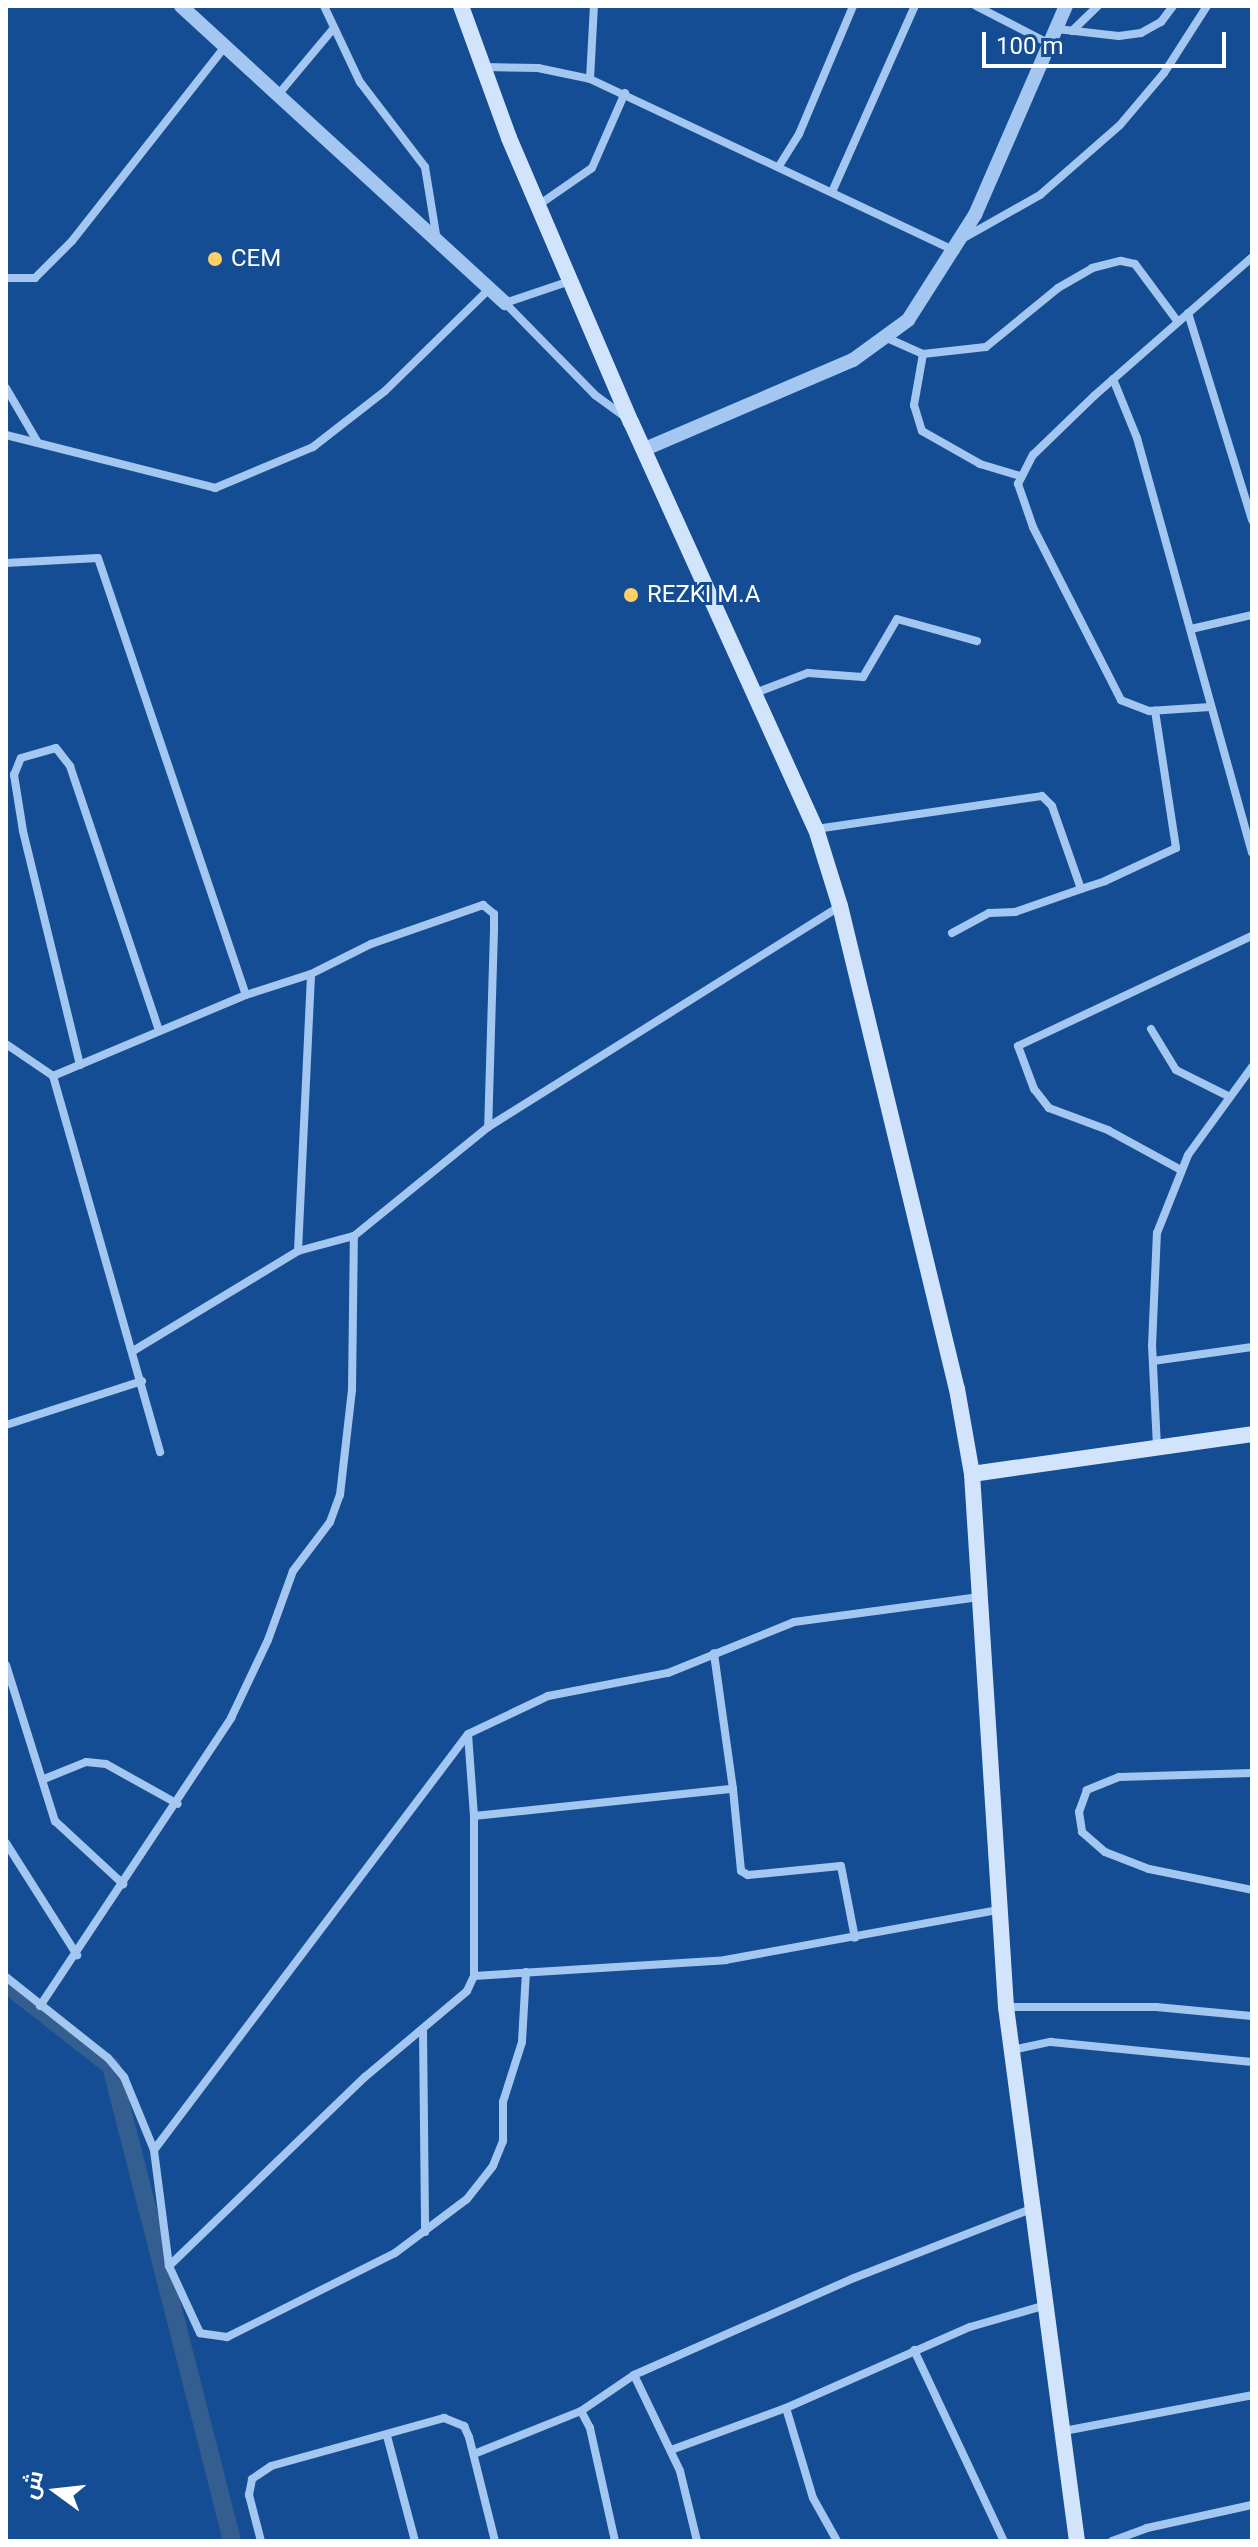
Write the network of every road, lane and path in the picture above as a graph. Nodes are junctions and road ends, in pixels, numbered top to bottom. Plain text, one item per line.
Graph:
1 (181, 6) edge
2 (324, 6) edge
3 (461, 6) edge
4 (594, 6) edge
5 (853, 6) edge
6 (915, 6) edge
7 (976, 6) edge
8 (1066, 6) edge
9 (1098, 6) edge
10 (1173, 6) edge
11 (1207, 6) edge
12 (333, 29) junction
13 (1064, 30) junction
14 (1050, 44) junction
15 (223, 49) junction
16 (481, 67) junction
17 (590, 79) junction
18 (625, 93) junction
19 (277, 96) junction
20 (779, 166) junction
21 (832, 192) junction
22 (540, 204) junction
23 (437, 240) junction
24 (959, 245) junction
25 (1252, 257) edge
26 (6, 278) edge
27 (570, 281) junction
28 (489, 289) junction
29 (505, 303) junction
30 (1188, 313) junction
31 (1178, 322) junction
32 (887, 338) junction
33 (923, 354) junction
34 (1113, 379) junction
35 (6, 388) edge
36 (631, 422) junction
37 (6, 435) edge
38 (37, 441) junction
39 (645, 449) junction
40 (1020, 476) junction
41 (1252, 520) edge
42 (6, 563) edge
43 (1252, 615) edge
44 (1191, 629) junction
45 (977, 641) dead end
46 (755, 693) junction
47 (1210, 707) junction
48 (1155, 711) junction
49 (816, 829) junction
50 (1252, 852) edge
51 (1081, 889) junction
52 (840, 906) junction
53 (952, 933) dead end
54 (1252, 936) edge
55 (311, 974) junction
56 (246, 995) junction
57 (1151, 1029) dead end
58 (159, 1030) junction
59 (6, 1044) edge
60 (80, 1065) junction
61 (1252, 1067) edge
62 (53, 1076) junction
63 (1230, 1097) junction
64 (488, 1127) junction
65 (1181, 1170) junction
66 (354, 1236) junction
67 (298, 1251) junction
68 (1252, 1347) edge
69 (133, 1351) junction
70 (1153, 1361) junction
71 (142, 1381) junction
72 (7, 1421) edge
73 (1252, 1434) edge
74 (1157, 1449) junction
75 (160, 1452) dead end
76 (972, 1474) junction
77 (979, 1597) junction
78 (714, 1653) junction
79 (6, 1665) edge
80 (468, 1734) junction
81 (1252, 1773) edge
82 (44, 1779) junction
83 (733, 1789) junction
84 (178, 1804) junction
85 (474, 1816) junction
86 (6, 1843) edge
87 (123, 1884) junction
88 (1252, 1890) edge
89 (998, 1910) junction
90 (855, 1938) junction
91 (77, 1955) junction
92 (526, 1972) junction
93 (474, 1976) junction
94 (6, 1977) edge
95 (40, 2006) junction
96 (1006, 2007) junction
97 (1252, 2016) edge
98 (423, 2030) junction
99 (1012, 2050) junction
100 (1252, 2062) edge
101 (154, 2150) junction
102 (1031, 2209) junction
103 (425, 2232) junction
104 (169, 2266) junction
105 (1047, 2305) junction
106 (914, 2350) junction
107 (634, 2375) junction
108 (1252, 2395) edge
109 (786, 2408) junction
110 (581, 2411) junction
111 (1064, 2431) junction
112 (387, 2436) junction
113 (671, 2450) junction
114 (474, 2454) junction
115 (1252, 2505) edge
116 (261, 2541) edge
117 (415, 2541) edge
118 (495, 2541) edge
119 (615, 2541) edge
120 (697, 2541) edge
121 (837, 2541) edge
122 (1004, 2541) edge
123 (1077, 2541) edge
124 (1112, 2541) edge

1 - 15 street
2 - 12 street
3 - 16 main road
4 - 17 street
5 - 20 street
6 - 21 street
7 - 14 street
8 - 13 street
9 - 13 street
10 - 13 street
11 - 24 street
12 - 19 street
12 - 23 street
13 - 14 street
14 - 24 street
15 - 19 street
15 - 26 street
16 - 17 street
16 - 22 main road
17 - 18 street
18 - 20 street
18 - 22 street
19 - 23 street
20 - 21 street
21 - 24 street
22 - 27 main road
23 - 28 street
24 - 32 street
25 - 30 street
27 - 29 street
27 - 36 main road
28 - 29 street
28 - 38 street
29 - 36 street
30 - 31 street
30 - 41 street
31 - 33 street
31 - 34 street
32 - 33 street
32 - 39 street
33 - 40 street
34 - 40 street
34 - 44 street
35 - 38 street
36 - 39 main road
37 - 38 street
39 - 46 main road
40 - 48 street
42 - 56 street
43 - 44 street
44 - 47 street
45 - 46 street
46 - 49 main road
47 - 48 street
47 - 50 street
48 - 51 street
49 - 51 street
49 - 52 main road
51 - 53 street
52 - 64 street
52 - 76 main road
54 - 65 street
55 - 56 street
55 - 64 street
55 - 67 street
56 - 58 street
57 - 63 street
58 - 60 street
58 - 60 street
59 - 62 street
60 - 62 street
61 - 63 street
62 - 69 street
63 - 65 street
64 - 66 street
65 - 70 street
66 - 67 street
66 - 84 street
67 - 69 street
68 - 70 street
69 - 71 street
70 - 74 street
71 - 72 street
71 - 75 street
73 - 74 main road
74 - 76 main road
76 - 77 main road
77 - 78 street
77 - 89 main road
78 - 80 street
78 - 83 street
79 - 82 street
80 - 85 street
80 - 101 street
81 - 88 street
82 - 84 street
82 - 87 street
83 - 85 street
83 - 90 street
84 - 87 street
85 - 93 street
86 - 91 street
87 - 91 street
89 - 90 street
89 - 96 main road
90 - 92 street
91 - 95 street
92 - 93 street
92 - 103 street
93 - 98 street
94 - 95 street
95 - 101 street
96 - 97 street
96 - 99 main road
98 - 103 street
98 - 104 street
99 - 100 street
99 - 102 main road
101 - 104 street
102 - 105 main road
102 - 107 street
103 - 104 street
105 - 106 street
105 - 111 main road
106 - 109 street
106 - 122 street
107 - 110 street
107 - 113 street
108 - 111 street
109 - 113 street
109 - 121 street
110 - 114 street
110 - 119 street
111 - 123 main road
112 - 114 street
112 - 116 street
112 - 117 street
113 - 120 street
114 - 118 street
115 - 124 street

